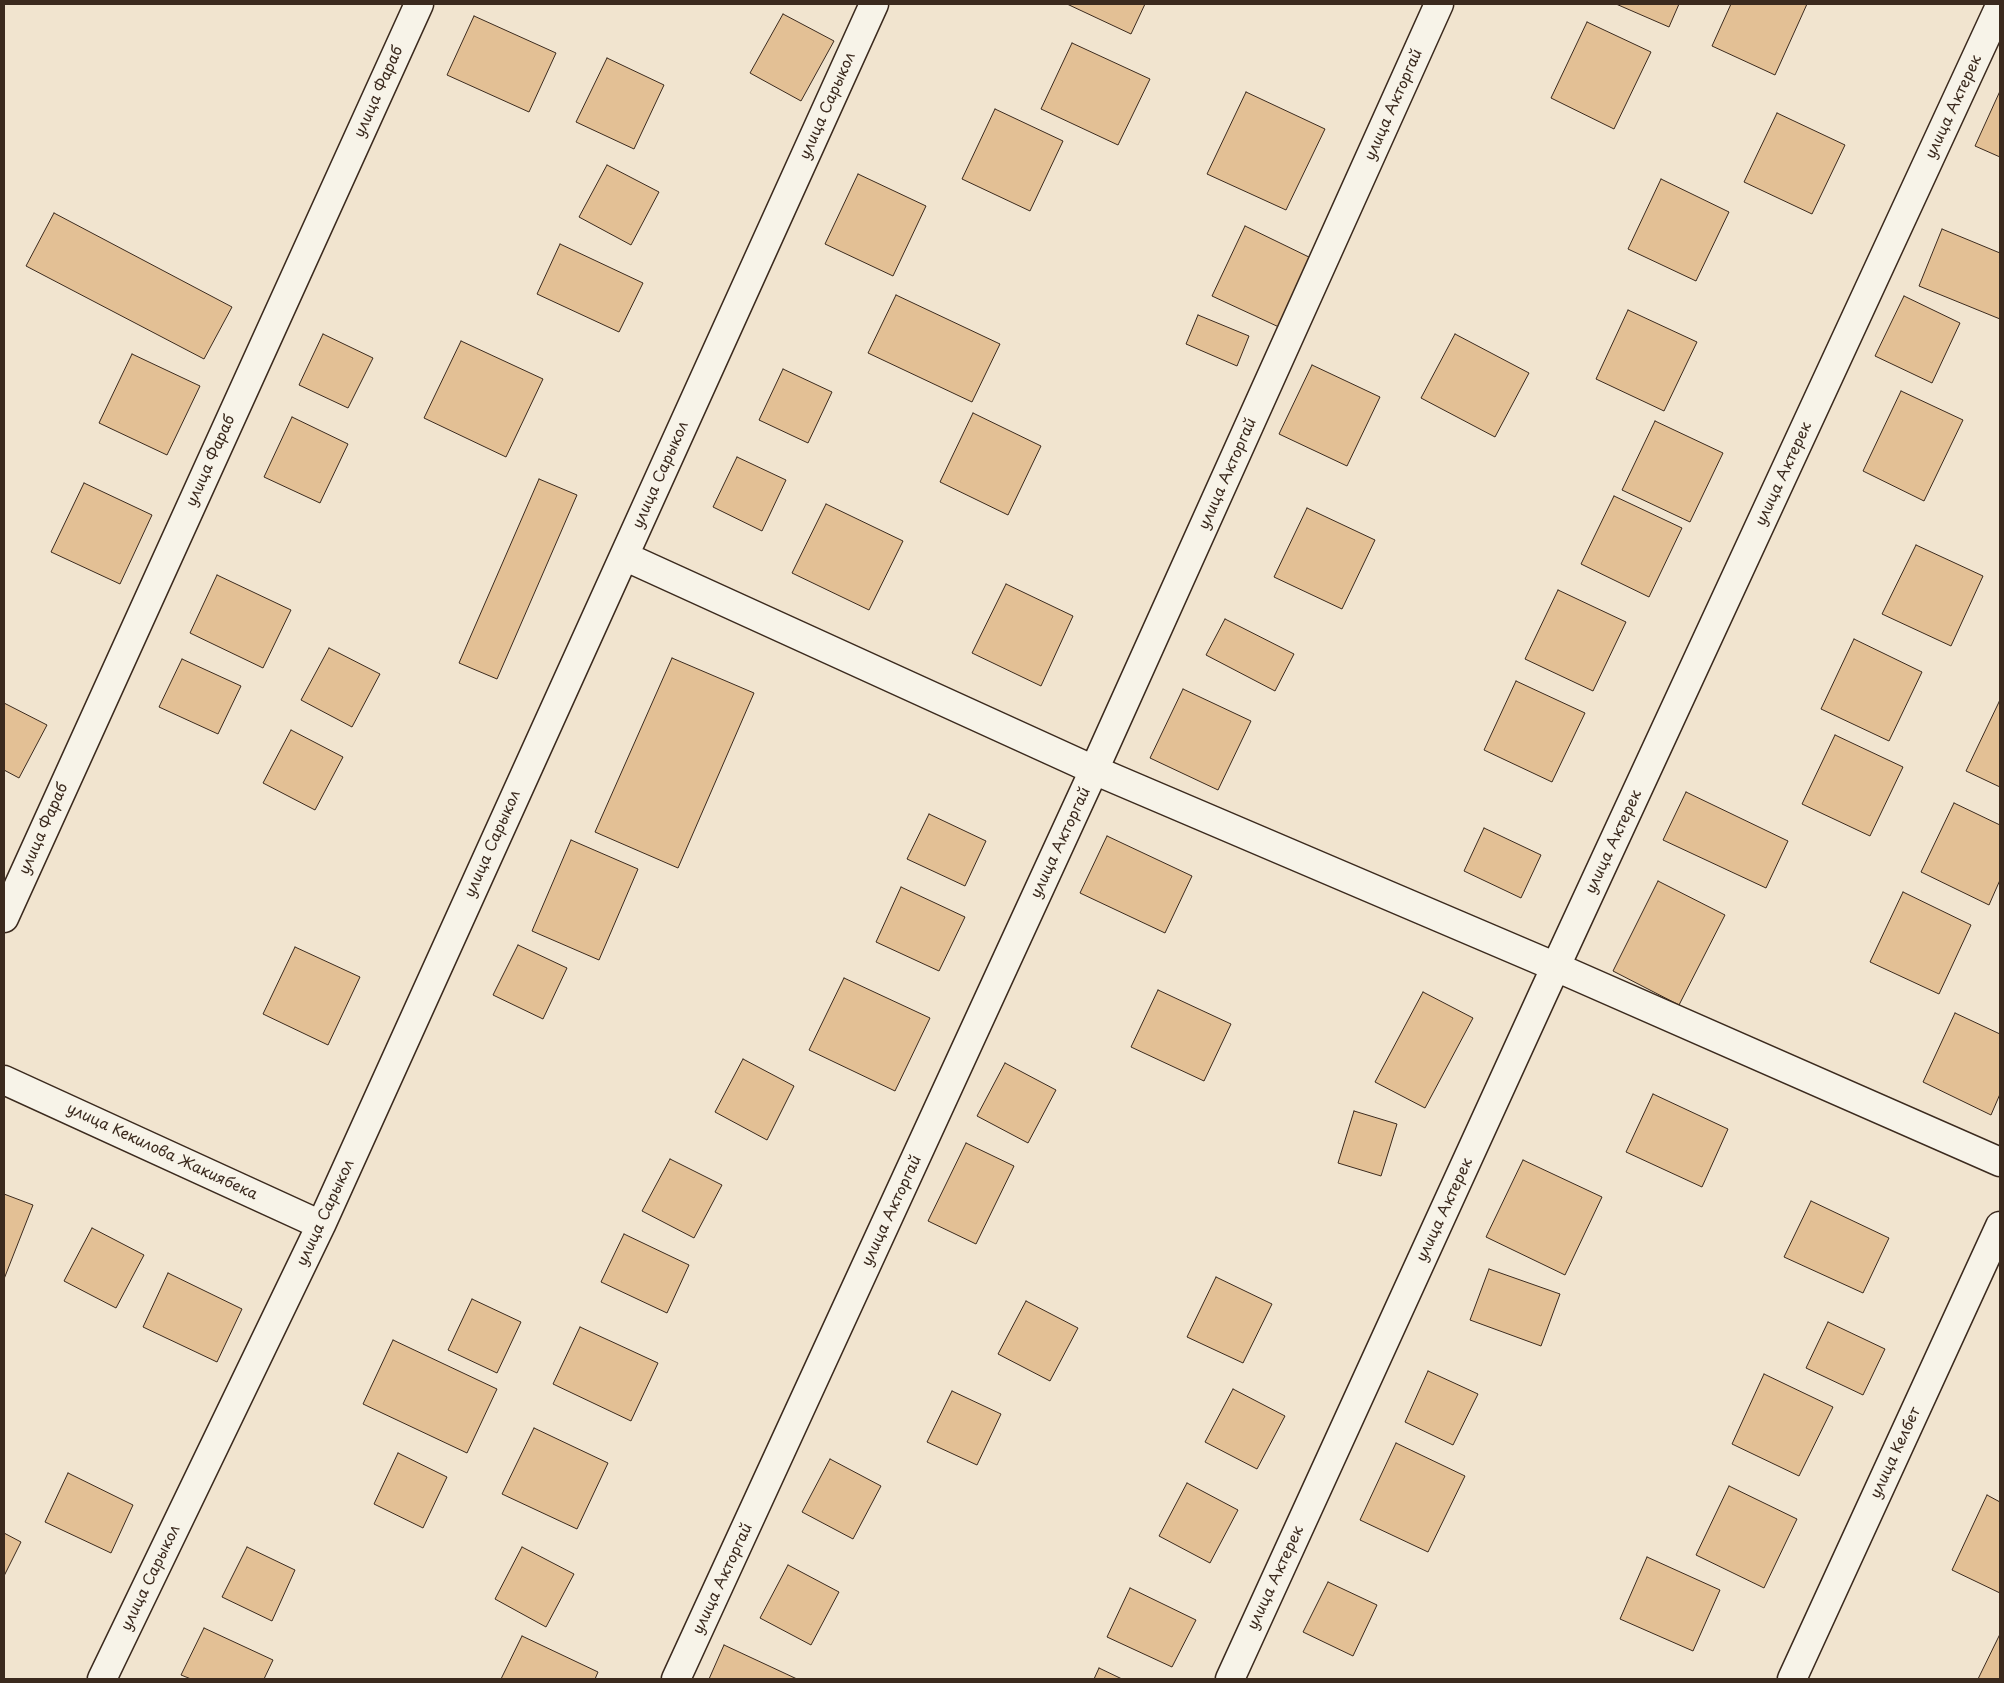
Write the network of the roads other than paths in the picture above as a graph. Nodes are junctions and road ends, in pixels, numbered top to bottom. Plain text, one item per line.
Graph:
1 (419, 4) edge
2 (874, 4) edge
3 (1439, 4) edge
4 (2000, 6) edge
5 (624, 556) junction
6 (1094, 770) junction
7 (4, 918) edge
8 (1556, 967) junction
9 (4, 1080) edge
10 (2000, 1162) edge
11 (321, 1225) junction
12 (2000, 1226) edge
13 (102, 1679) edge
14 (676, 1679) edge
15 (1230, 1679) edge
16 (1792, 1679) edge

1 - 7 street, улица Фараб
2 - 5 street, улица Сарыкол
3 - 6 street, улица Акторгай
4 - 8 street, улица Актерек
5 - 6 street
5 - 11 street, улица Сарыкол
6 - 8 street
6 - 14 street, улица Акторгай
8 - 10 street
8 - 15 street, улица Актерек
9 - 11 street, улица Кекилова Жакиябека
11 - 13 street, улица Сарыкол
12 - 16 street, улица Келбет

